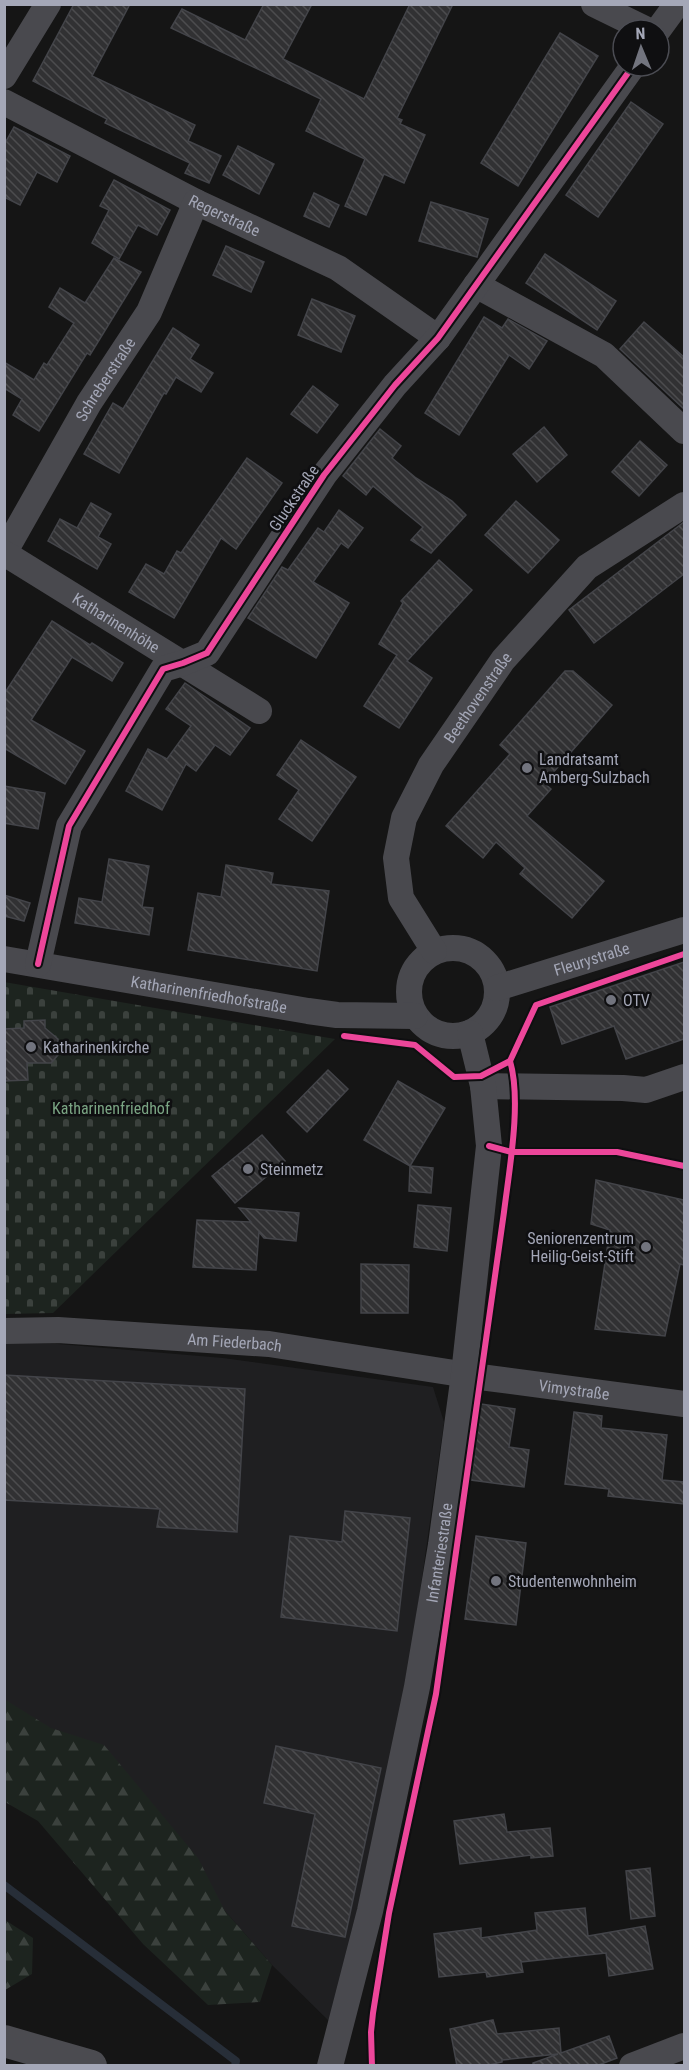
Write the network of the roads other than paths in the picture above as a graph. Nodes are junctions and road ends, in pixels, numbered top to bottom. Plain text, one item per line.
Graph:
1 (48, 4) edge
2 (594, 4) edge
3 (677, 4) edge
4 (623, 18) edge
5 (667, 18) edge
6 (4, 76) edge
7 (624, 78) edge
8 (4, 102) edge
9 (196, 202) junction
10 (476, 285) junction
11 (438, 338) junction
12 (684, 431) edge
13 (684, 505) edge
14 (4, 553) edge
15 (183, 663) junction
16 (259, 711) dead end
17 (684, 930) edge
18 (434, 951) junction
19 (4, 959) edge
20 (38, 964) junction
21 (497, 988) junction
22 (415, 1016) junction
23 (470, 1033) junction
24 (684, 1077) edge
25 (483, 1086) junction
26 (4, 1331) edge
27 (464, 1374) junction
28 (684, 1404) edge
29 (4, 2041) edge
30 (684, 2046) edge
31 (91, 2066) edge
32 (330, 2066) edge
33 (632, 2066) edge

1 - 6 street
2 - 4 street
3 - 5 street
7 - 10 street, Gluckstraße
8 - 9 street, Regerstraße
9 - 11 street, Regerstraße
9 - 14 street, Schreberstraße
10 - 11 street, Gluckstraße
10 - 12 street
11 - 15 street, Gluckstraße
13 - 18 street, Beethovenstraße
14 - 15 street, Katharinenhöhe
15 - 16 street, Katharinenhöhe
15 - 20 street, Gluckstraße
17 - 21 street, Fleurystraße
18 - 21 street
18 - 22 street
19 - 20 street, Katharinenfriedhofstraße
20 - 22 street, Katharinenfriedhofstraße
21 - 23 street
22 - 23 street
23 - 25 street, Infanteriestraße
24 - 25 street
25 - 27 street, Infanteriestraße
26 - 27 street, Am Fiederbach
27 - 28 street, Vimystraße
27 - 32 street, Infanteriestraße
29 - 31 main road
30 - 33 street

